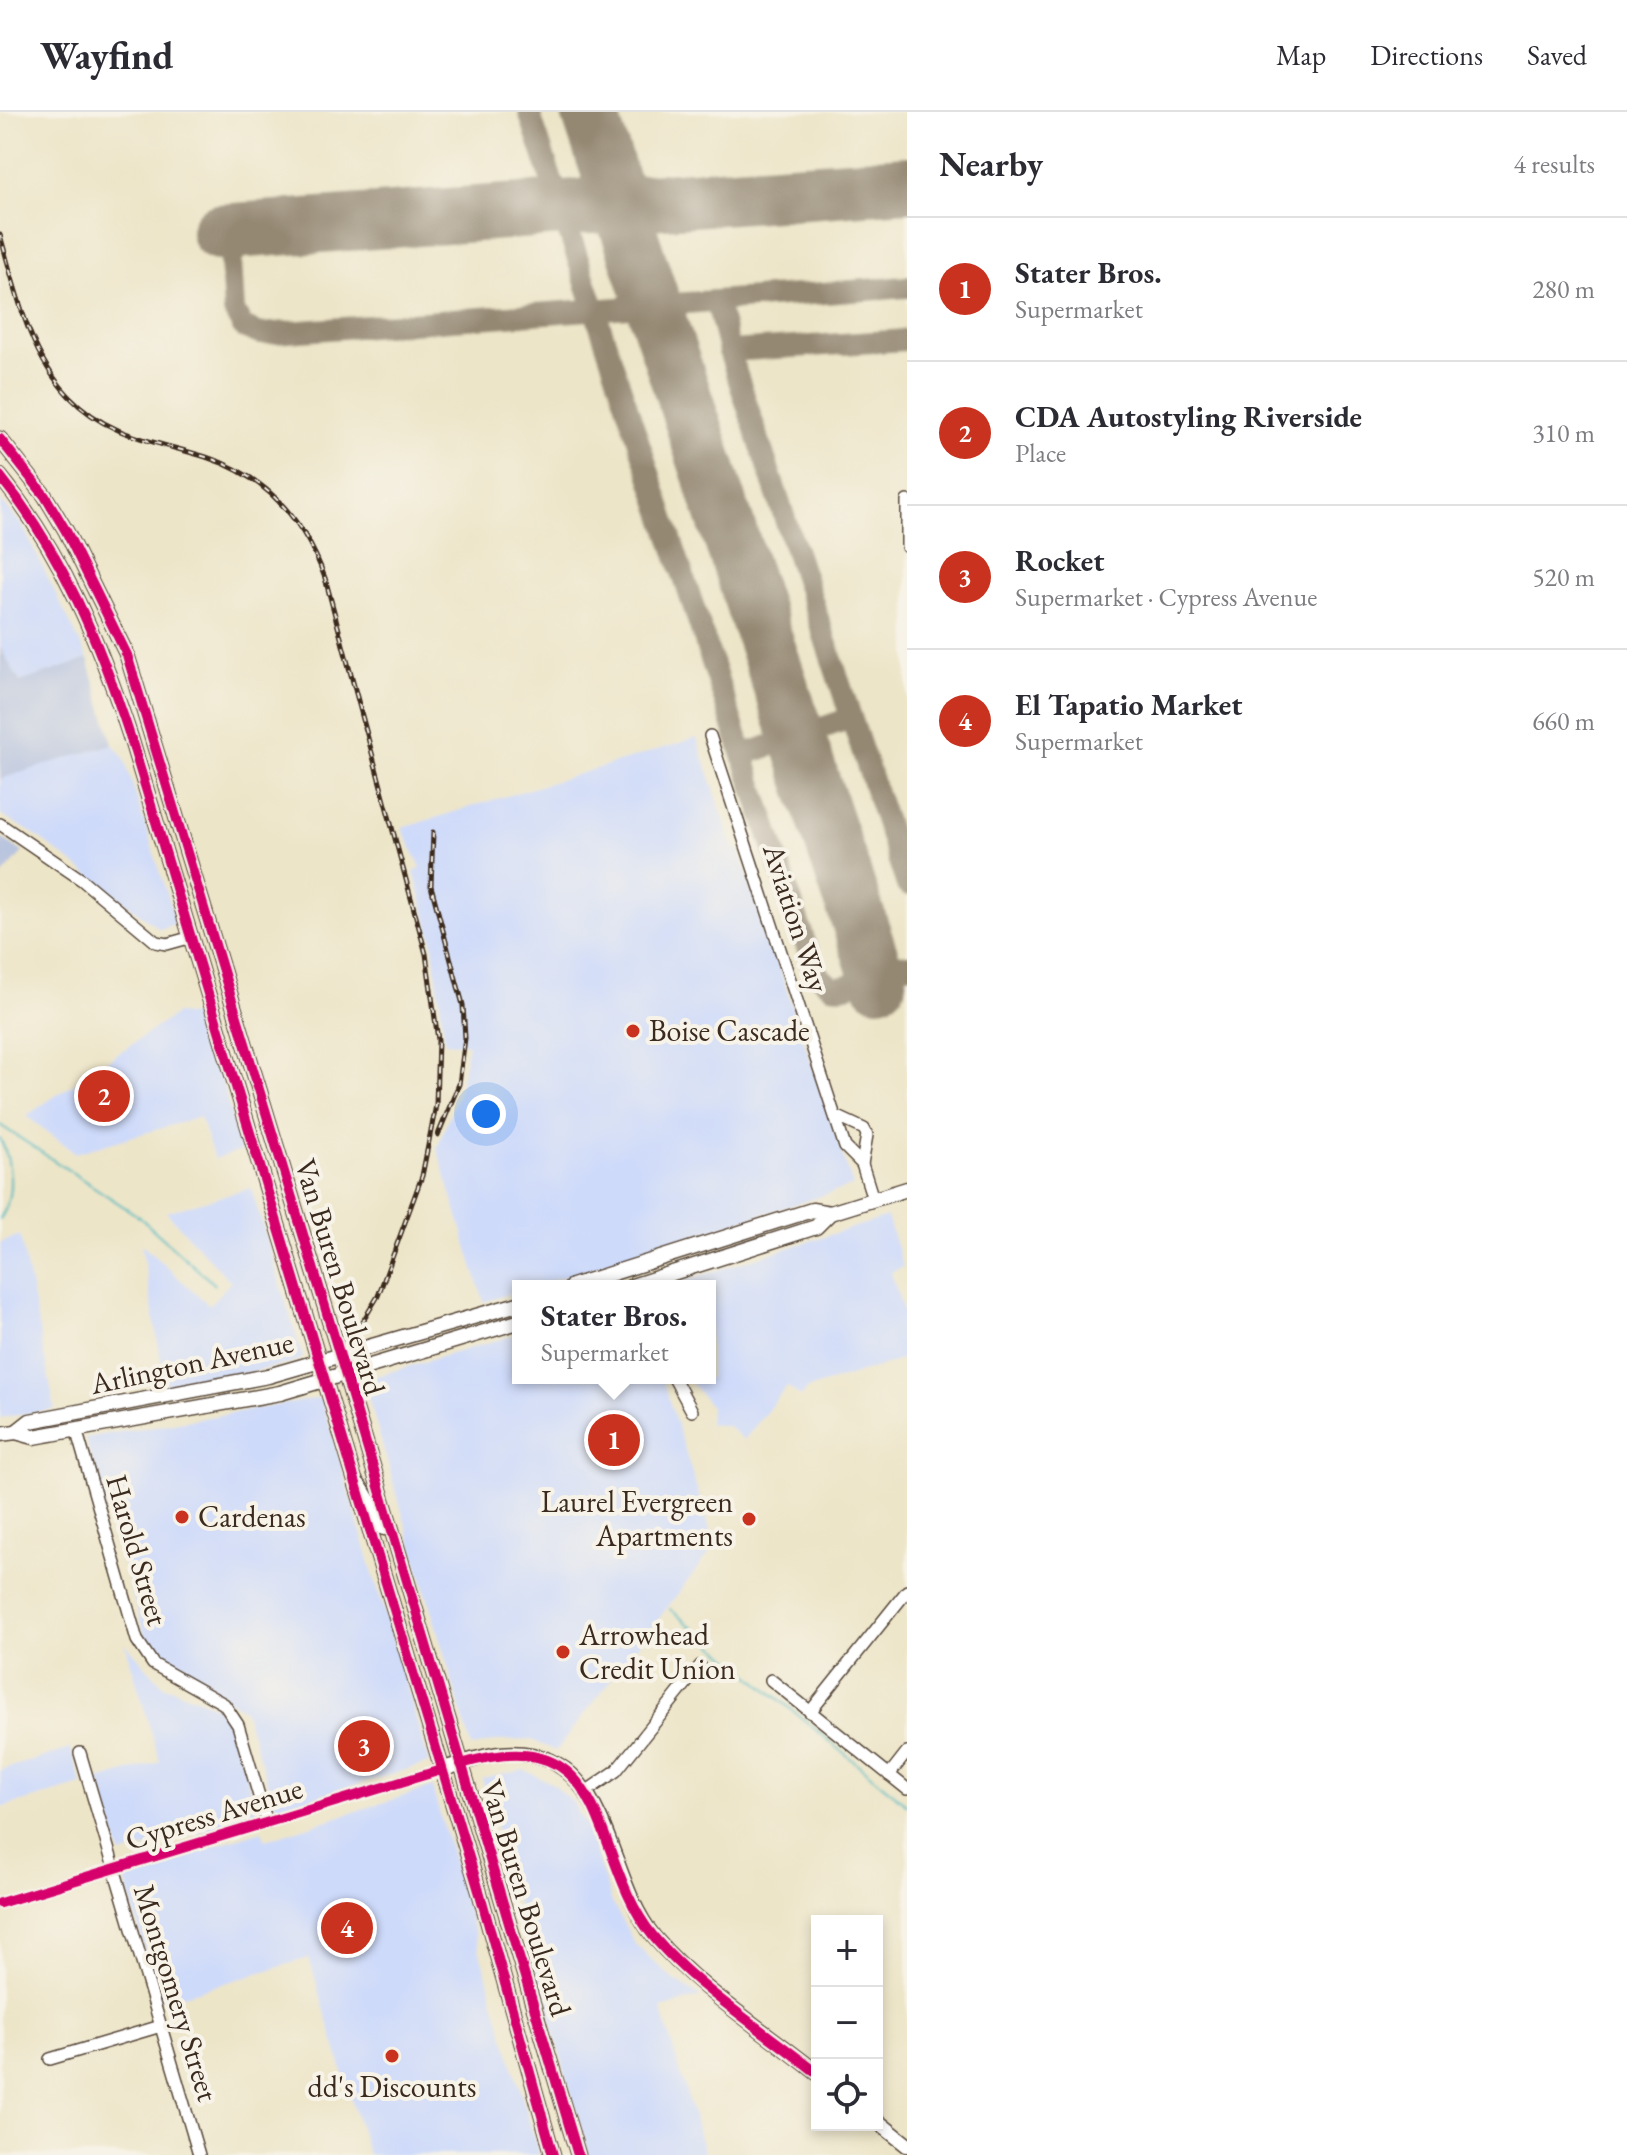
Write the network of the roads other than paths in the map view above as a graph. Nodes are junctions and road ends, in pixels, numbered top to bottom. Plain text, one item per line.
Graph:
1 (3, 447) edge
2 (0, 476) edge
3 (907, 501) edge
4 (907, 547) edge
5 (710, 736) dead end
6 (0, 824) edge
7 (192, 937) junction
8 (836, 1116) junction
9 (862, 1164) junction
10 (907, 1189) edge
11 (873, 1199) junction
12 (830, 1213) junction
13 (638, 1264) junction
14 (590, 1280) edge
15 (640, 1280) edge
16 (655, 1280) edge
17 (512, 1306) edge
18 (512, 1324) edge
19 (340, 1356) junction
20 (317, 1362) junction
21 (345, 1374) junction
22 (324, 1381) junction
23 (677, 1384) edge
24 (123, 1406) junction
25 (692, 1411) dead end
26 (76, 1429) junction
27 (16, 1432) junction
28 (0, 1434) edge
29 (353, 1478) junction
30 (390, 1532) junction
31 (371, 1538) junction
32 (907, 1591) edge
33 (414, 1609) junction
34 (700, 1666) dead end
35 (771, 1680) dead end
36 (810, 1712) junction
37 (907, 1752) edge
38 (80, 1753) dead end
39 (461, 1764) junction
40 (441, 1770) junction
41 (889, 1775) junction
42 (907, 1789) edge
43 (587, 1791) junction
44 (267, 1823) junction
45 (114, 1869) junction
46 (0, 1903) edge
47 (535, 2013) junction
48 (514, 2018) junction
49 (161, 2026) junction
50 (50, 2059) dead end
51 (811, 2068) edge
52 (883, 2126) edge
53 (907, 2145) edge
54 (199, 2155) edge
55 (553, 2155) edge
56 (578, 2155) edge

1 - 19 main road, Van Buren Boulevard
2 - 7 main road, Van Buren Boulevard
3 - 4 street
5 - 8 street, Aviation Way
6 - 7 street
7 - 20 main road, Van Buren Boulevard
8 - 9 street, Aviation Way
8 - 9 street, Aviation Way
9 - 11 street, Aviation Way
10 - 11 main road
11 - 12 main road
12 - 13 main road
12 - 16 main road
13 - 14 main road
13 - 15 street
17 - 19 main road, Arlington Avenue
18 - 21 main road, Arlington Avenue
19 - 20 main road, Arlington Avenue
19 - 21 main road, Van Buren Boulevard
20 - 22 main road, Van Buren Boulevard
20 - 24 main road, Arlington Avenue
21 - 22 main road, Arlington Avenue
21 - 30 main road, Van Buren Boulevard
22 - 26 main road, Arlington Avenue
22 - 29 main road, Van Buren Boulevard
23 - 25 street
24 - 26 main road
24 - 27 main road, Arlington Avenue
26 - 27 main road, Arlington Avenue
26 - 44 street, Harold Street
27 - 28 main road, Arlington Avenue
29 - 30 main road
29 - 31 main road, Van Buren Boulevard
30 - 33 main road, Van Buren Boulevard
31 - 33 main road
31 - 40 main road, Van Buren Boulevard
32 - 36 street
33 - 39 main road, Van Buren Boulevard
34 - 43 street
35 - 36 street
36 - 41 street
37 - 41 street
38 - 45 street, Montgomery Street
39 - 40 main road
39 - 43 main road
39 - 47 main road, Van Buren Boulevard
40 - 44 street, Cypress Avenue
40 - 48 main road, Van Buren Boulevard
41 - 42 street
43 - 51 main road
44 - 45 street, Cypress Avenue
45 - 46 street, Cypress Avenue
45 - 49 street, Montgomery Street
47 - 48 main road
47 - 56 main road, Van Buren Boulevard
48 - 55 main road, Van Buren Boulevard
49 - 50 street
49 - 54 street, Montgomery Street
52 - 53 main road

